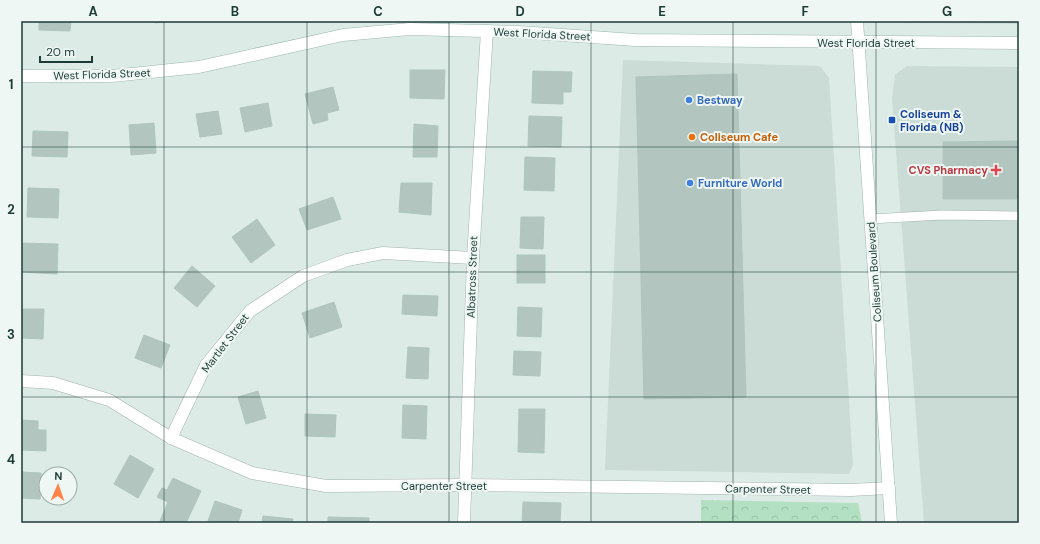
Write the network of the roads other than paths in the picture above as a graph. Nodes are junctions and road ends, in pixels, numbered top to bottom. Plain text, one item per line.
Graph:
1 (857, 21) edge
2 (486, 31) junction
3 (859, 43) junction
4 (1019, 43) edge
5 (21, 76) edge
6 (1019, 216) edge
7 (870, 219) junction
8 (472, 258) junction
9 (21, 382) edge
10 (171, 438) junction
11 (465, 485) junction
12 (889, 488) junction
13 (464, 523) edge
14 (891, 523) edge

1 - 3 street, Coliseum Boulevard
2 - 3 street, West Florida Street
2 - 5 street, West Florida Street
2 - 8 street, Albatross Street
3 - 4 street, West Florida Street
3 - 7 street, Coliseum Boulevard
6 - 7 lane
7 - 12 street, Coliseum Boulevard
8 - 10 street, Martlet Street
8 - 11 street, Albatross Street
9 - 10 street, Carpenter Street
10 - 11 street, Carpenter Street
11 - 12 street, Carpenter Street
11 - 13 street, Albatross Street
12 - 14 street, Coliseum Boulevard

